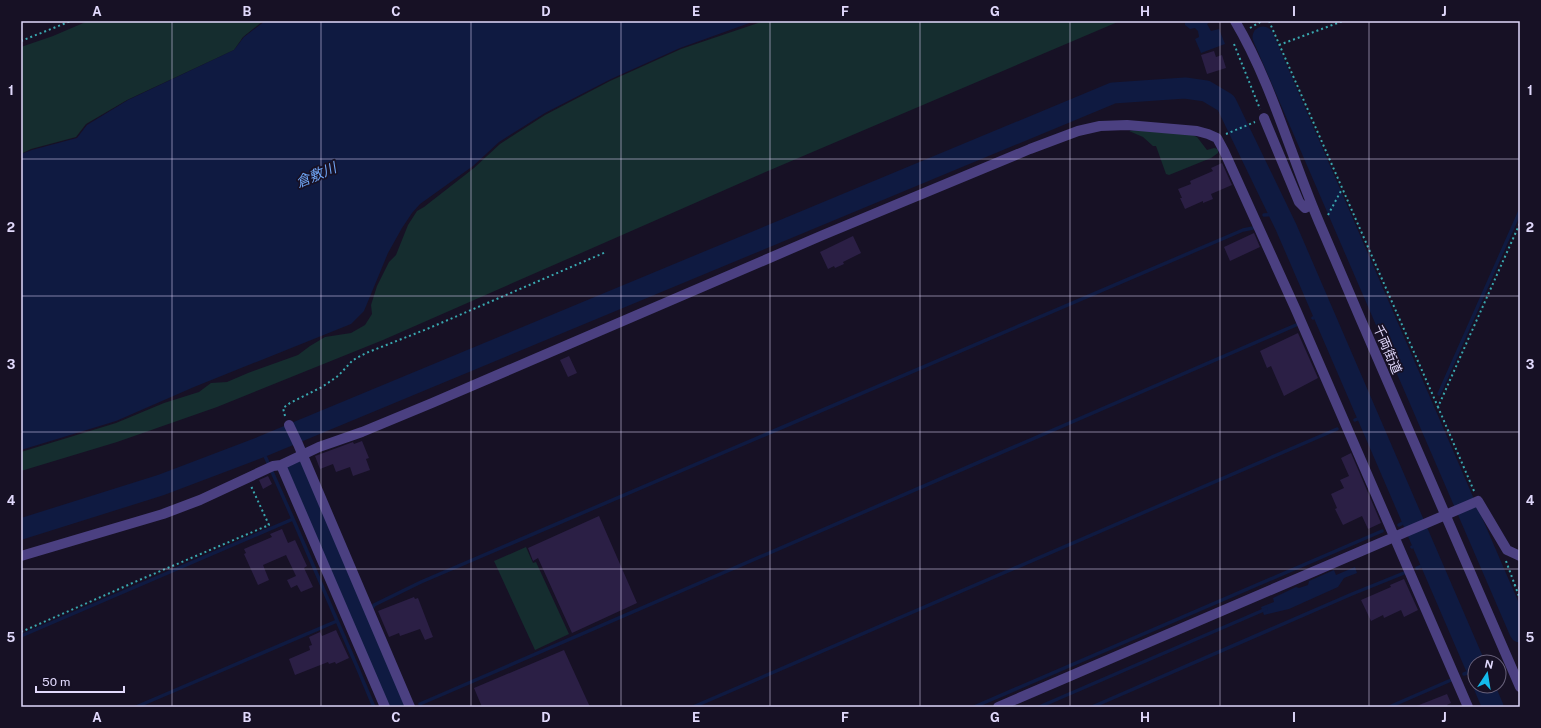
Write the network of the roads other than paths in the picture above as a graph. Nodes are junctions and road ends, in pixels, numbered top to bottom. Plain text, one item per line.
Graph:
1 (1234, 21) edge
2 (1263, 119) road end
3 (1311, 205) junction
4 (289, 424) road end
5 (302, 455) junction
6 (274, 466) junction
7 (1446, 516) junction
8 (1398, 536) junction
9 (21, 556) edge
10 (1520, 556) edge
11 (1520, 687) edge
12 (385, 707) edge
13 (410, 707) edge
14 (998, 707) edge
15 (1468, 707) edge

1 - 3 street, 千両街道
2 - 3 street
3 - 7 street, 千両街道
4 - 5 street
5 - 6 street
5 - 8 street
5 - 13 street
6 - 9 street
6 - 12 street
7 - 8 street
7 - 10 street
7 - 11 street, 千両街道
8 - 14 street
8 - 15 street

